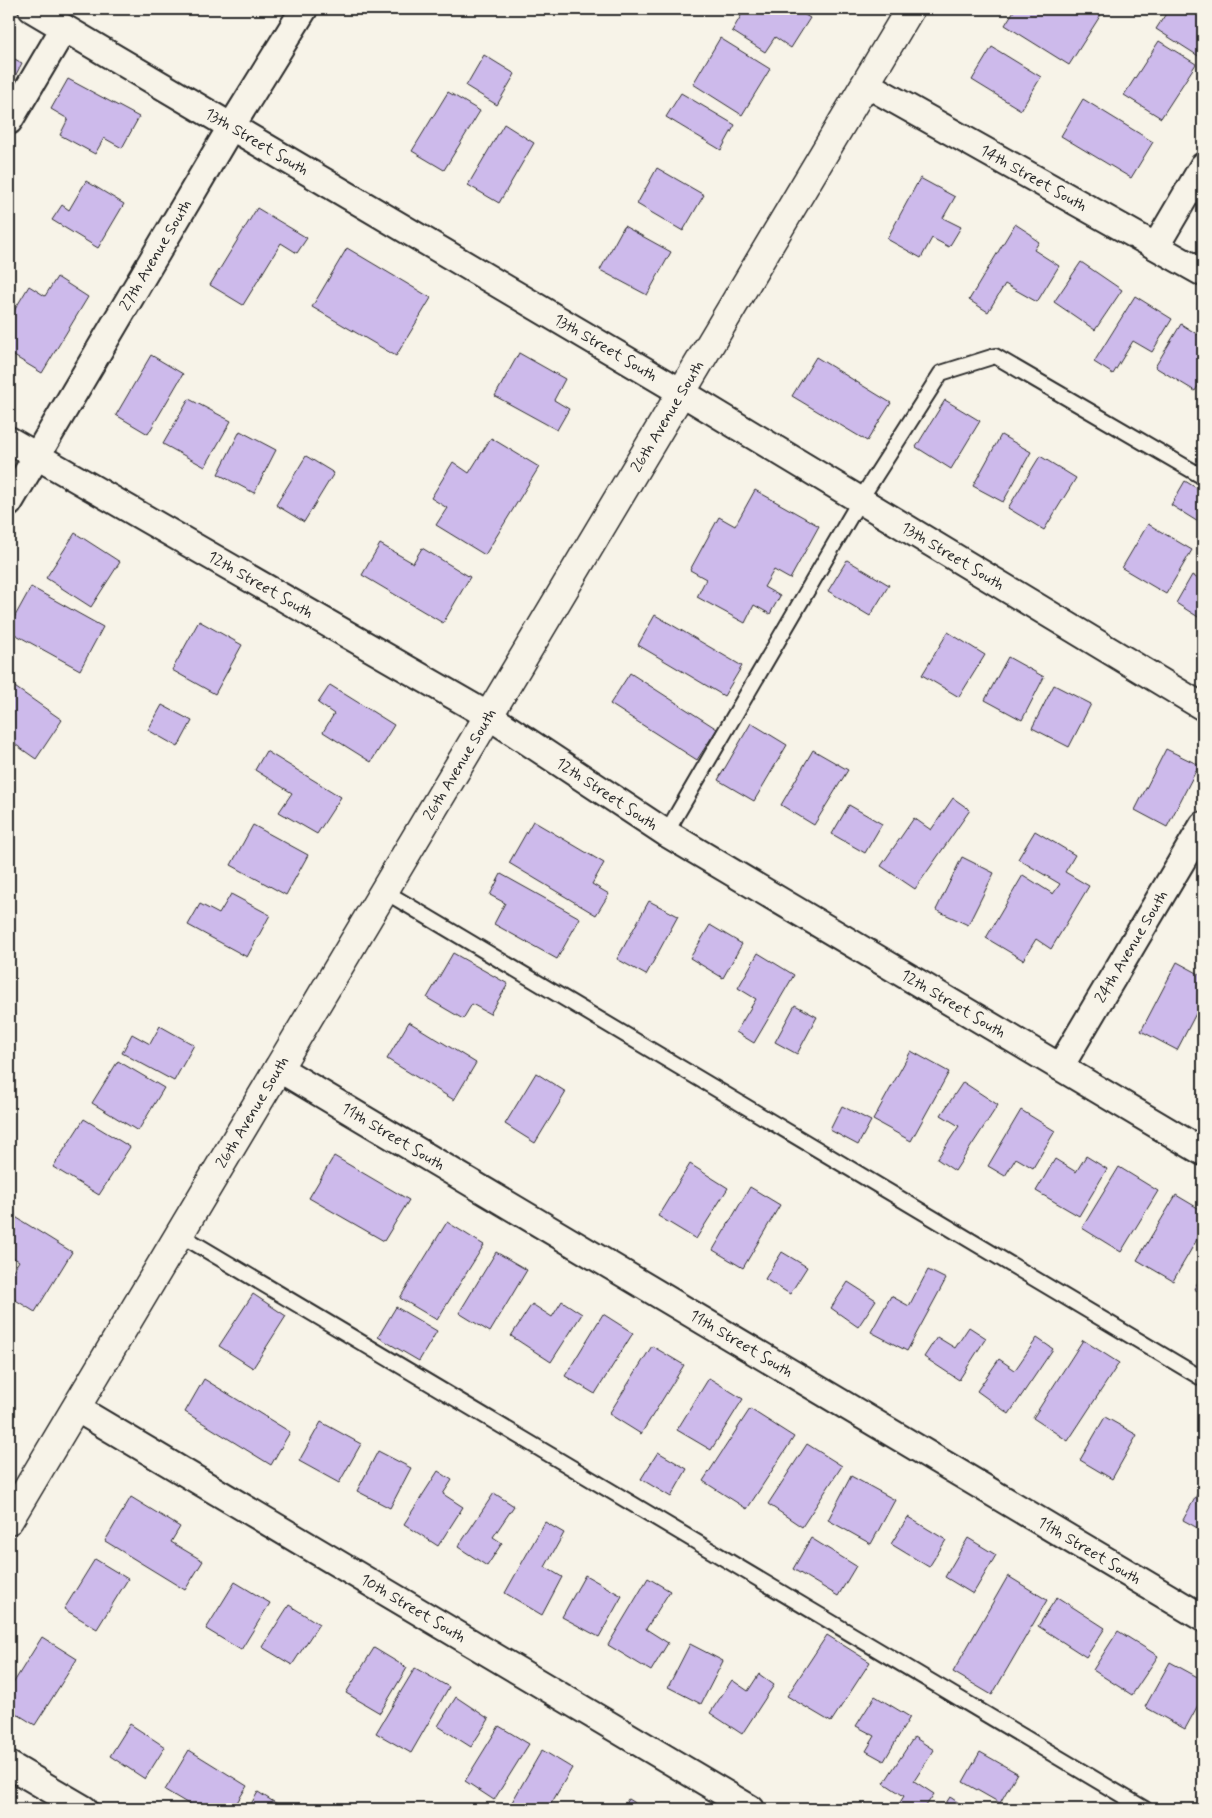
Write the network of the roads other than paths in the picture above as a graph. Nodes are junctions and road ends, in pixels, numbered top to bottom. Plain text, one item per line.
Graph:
1 (32, 9) edge
2 (304, 9) edge
3 (910, 9) edge
4 (64, 28) junction
5 (866, 84) junction
6 (9, 121) edge
7 (231, 128) junction
8 (1203, 166) edge
9 (1156, 246) junction
10 (1203, 273) edge
11 (681, 392) junction
12 (9, 440) edge
13 (36, 456) junction
14 (1203, 477) edge
15 (860, 500) junction
16 (9, 503) edge
17 (1203, 707) edge
18 (488, 716) junction
19 (1203, 825) edge
20 (666, 833) junction
21 (384, 891) junction
22 (1060, 1067) junction
23 (278, 1068) junction
24 (1203, 1152) edge
25 (179, 1234) junction
26 (1203, 1379) edge
27 (76, 1408) junction
28 (9, 1520) edge
29 (1203, 1618) edge
30 (9, 1765) edge
31 (84, 1809) edge
32 (751, 1809) edge
33 (1145, 1809) edge

1 - 4 street, 13th Street South
2 - 7 street, 27th Avenue South
3 - 5 street, 26th Avenue South
4 - 6 street
4 - 7 street, 13th Street South
5 - 9 street, 14th Street South
5 - 11 street, 26th Avenue South
7 - 11 street, 13th Street South
7 - 13 street, 27th Avenue South
8 - 9 street
9 - 10 street, 14th Street South
11 - 15 street, 13th Street South
11 - 18 street, 26th Avenue South
12 - 13 street, 12th Street South
13 - 16 street, 27th Avenue South
13 - 18 street, 12th Street South
14 - 15 lane
15 - 17 street, 13th Street South
15 - 20 lane
18 - 20 street, 12th Street South
18 - 21 street, 26th Avenue South
19 - 22 street, 24th Avenue South
20 - 22 street, 12th Street South
21 - 23 street, 26th Avenue South
21 - 26 lane
22 - 24 street, 12th Street South
23 - 25 street, 26th Avenue South
23 - 29 street, 11th Street South
25 - 27 street, 26th Avenue South
25 - 33 lane
27 - 28 street, 26th Avenue South
27 - 32 street, 10th Street South
30 - 31 street

